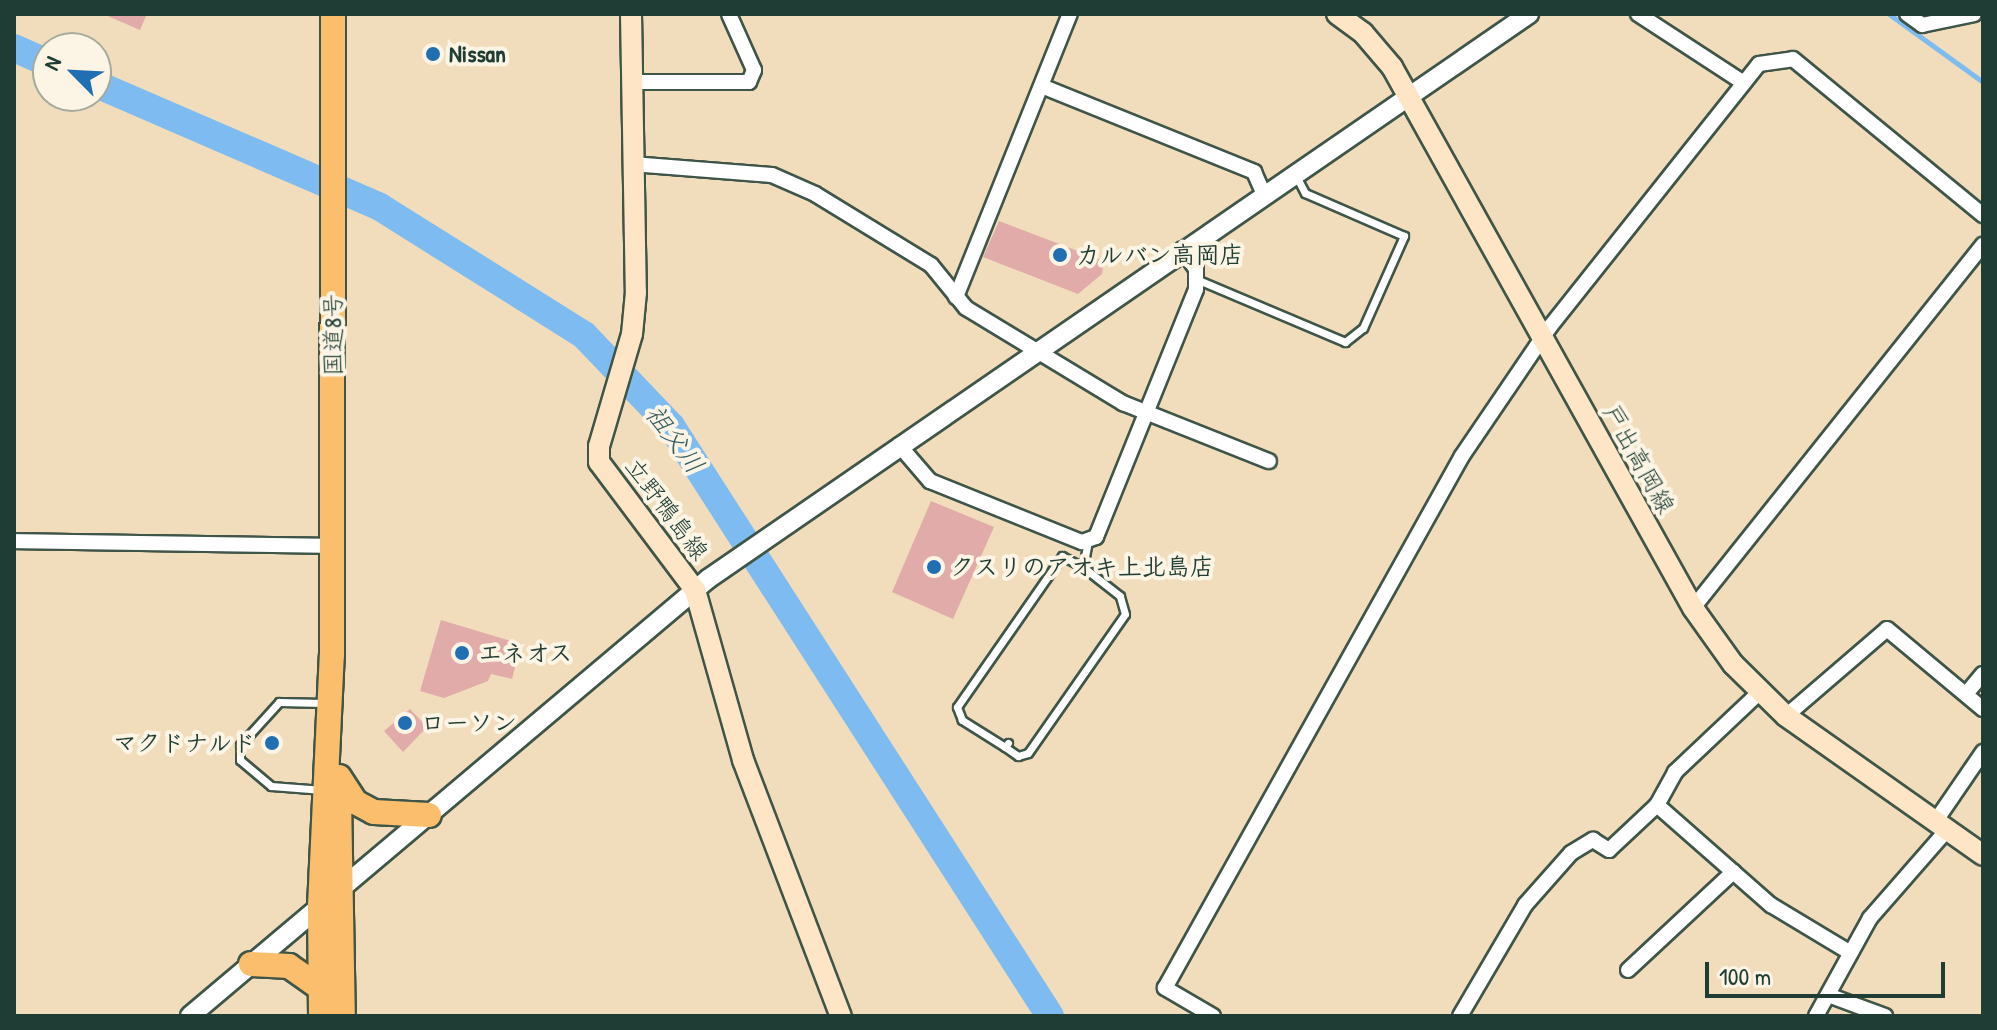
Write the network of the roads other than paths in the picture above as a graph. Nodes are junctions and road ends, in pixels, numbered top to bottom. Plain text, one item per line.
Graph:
1 (333, 14) edge
2 (631, 14) edge
3 (729, 14) edge
4 (1070, 14) edge
5 (1337, 14) edge
6 (1529, 14) edge
7 (1638, 14) edge
8 (1907, 14) edge
9 (1974, 14) edge
10 (632, 82) junction
11 (1744, 83) junction
12 (1044, 87) junction
13 (1410, 98) junction
14 (632, 164) junction
15 (1294, 174) junction
16 (1264, 194) junction
17 (1983, 215) edge
18 (1983, 245) edge
19 (1182, 249) junction
20 (1196, 279) junction
21 (956, 297) junction
22 (1305, 325) junction
23 (1301, 336) dead end
24 (1541, 339) junction
25 (1034, 350) junction
26 (1144, 413) junction
27 (899, 445) junction
28 (1269, 461) dead end
29 (14, 541) edge
30 (1088, 541) junction
31 (332, 546) junction
32 (1083, 567) junction
33 (702, 584) junction
34 (1693, 608) junction
35 (332, 655) junction
36 (1983, 674) edge
37 (1760, 692) junction
38 (1966, 694) junction
39 (329, 703) junction
40 (1983, 709) edge
41 (1786, 716) junction
42 (1983, 752) edge
43 (332, 783) junction
44 (1657, 805) junction
45 (429, 815) junction
46 (1941, 826) junction
47 (1983, 855) edge
48 (1733, 872) junction
49 (343, 886) junction
50 (320, 906) junction
51 (1851, 953) junction
52 (251, 964) junction
53 (1628, 970) dead end
54 (321, 988) junction
55 (1828, 995) junction
56 (190, 1016) edge
57 (321, 1016) edge
58 (343, 1016) edge
59 (841, 1016) edge
60 (1213, 1016) edge
61 (1460, 1016) edge
62 (1816, 1016) edge
63 (1885, 1016) edge

1 - 31 highway, 国道8号
2 - 10 main road, 立野鴨島線
3 - 10 street
4 - 12 street
5 - 13 main road, 戸出高岡線
6 - 13 street
7 - 11 street
8 - 9 street
10 - 14 main road, 立野鴨島線
11 - 17 street
11 - 24 street
12 - 16 street
12 - 21 street
13 - 15 street
13 - 24 main road, 戸出高岡線
14 - 21 street
14 - 33 main road, 立野鴨島線
15 - 16 street
15 - 22 lane
16 - 19 street
18 - 34 street
19 - 20 street
19 - 25 street
20 - 22 lane
20 - 26 street
21 - 25 street
22 - 23 lane
24 - 34 main road, 戸出高岡線
24 - 60 street
25 - 26 street
25 - 27 street
26 - 28 street
26 - 30 street
27 - 30 street
27 - 33 street
29 - 31 street
30 - 32 lane
31 - 35 highway, 国道8号
32 - 32 lane
33 - 45 street
33 - 59 main road, 立野鴨島線
34 - 37 main road, 戸出高岡線
35 - 39 highway, 国道8号
35 - 43 highway, 国道8号
36 - 38 street
37 - 41 main road, 戸出高岡線
37 - 44 street
38 - 40 street
38 - 41 street
39 - 43 highway, 国道8号
39 - 43 lane
41 - 46 main road, 戸出高岡線
42 - 46 street
43 - 45 highway
43 - 49 highway, 国道8号
43 - 50 highway, 国道8号
44 - 48 street
44 - 61 street
45 - 49 street
46 - 47 main road, 戸出高岡線
46 - 51 street
48 - 51 street
48 - 53 street
49 - 50 street
49 - 58 highway, 国道8号
50 - 52 street
50 - 54 highway, 国道8号
51 - 55 street
52 - 54 highway
52 - 56 street
54 - 57 highway, 国道8号
55 - 62 street
55 - 63 street

